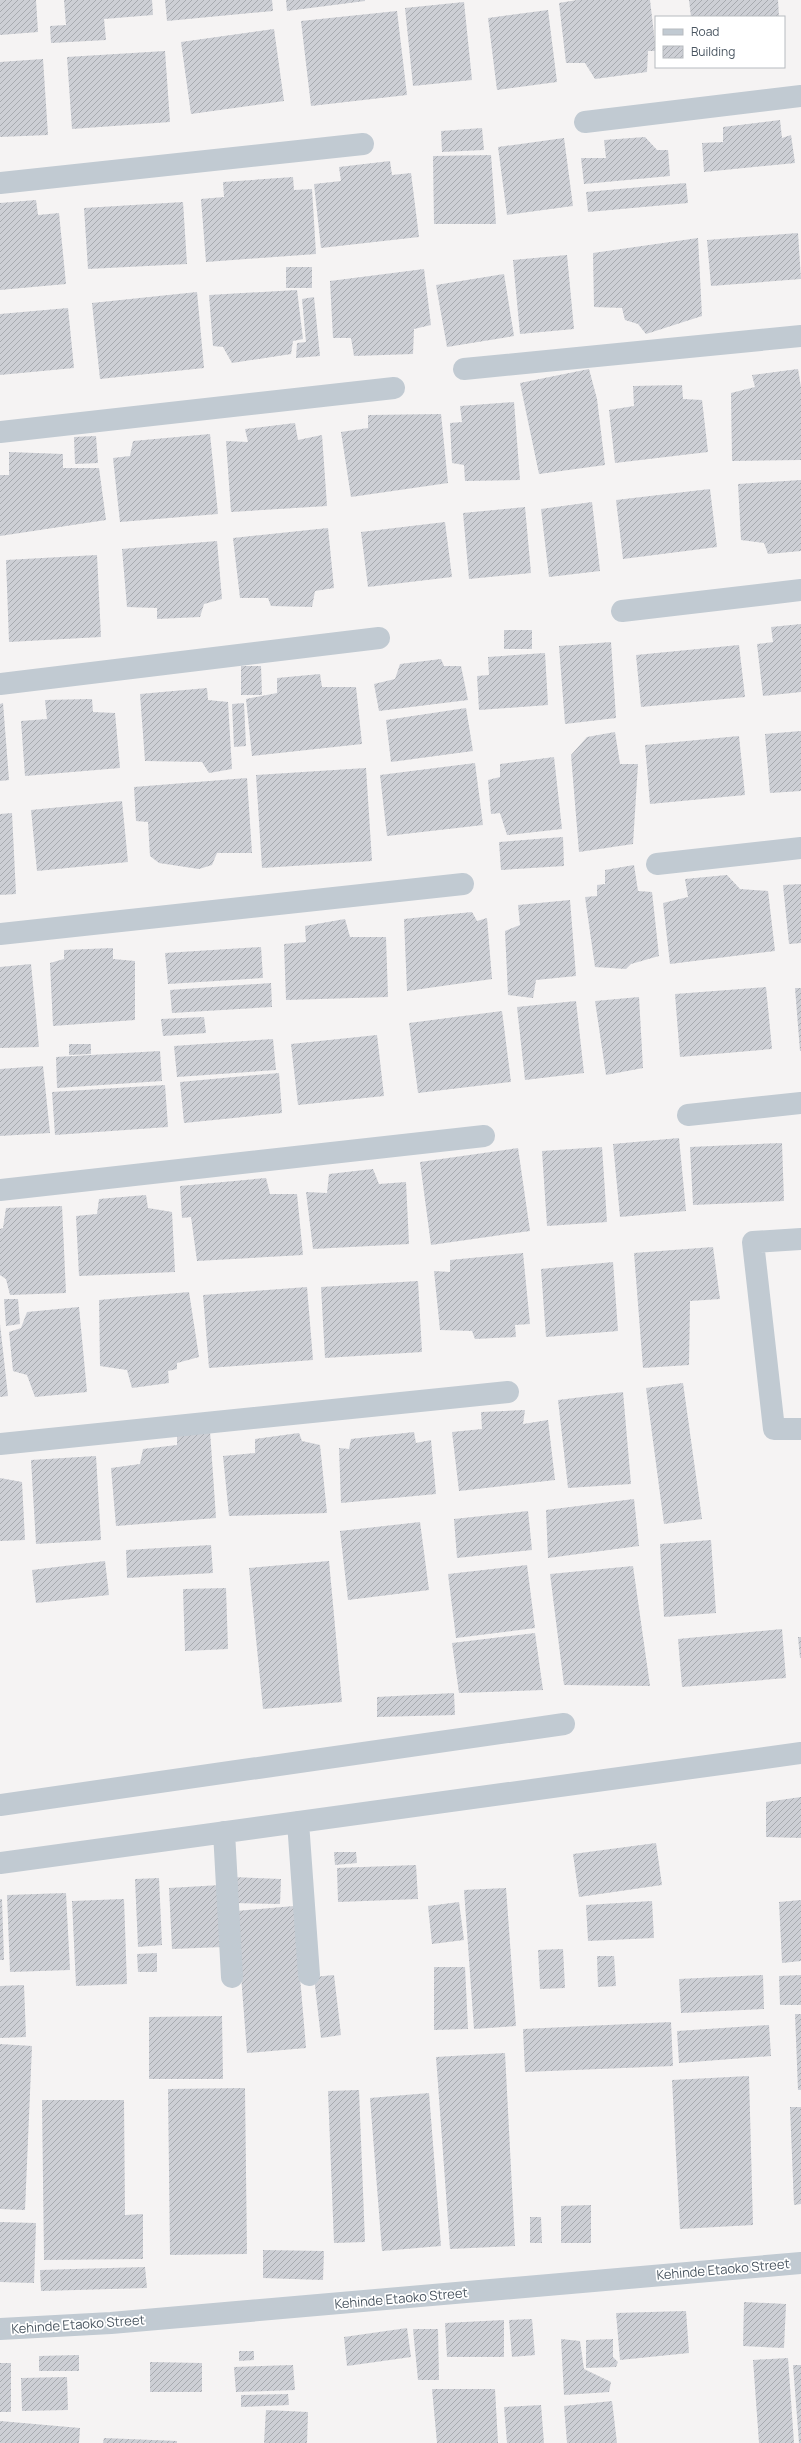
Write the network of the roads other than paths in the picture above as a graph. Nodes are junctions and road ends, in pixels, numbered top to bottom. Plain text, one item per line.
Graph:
1 (801, 96) edge
2 (585, 122) dead end
3 (363, 144) dead end
4 (0, 183) edge
5 (801, 336) edge
6 (464, 369) dead end
7 (394, 388) dead end
8 (0, 432) edge
9 (801, 590) edge
10 (622, 611) dead end
11 (379, 638) dead end
12 (0, 684) edge
13 (801, 848) edge
14 (657, 864) dead end
15 (463, 884) dead end
16 (0, 934) edge
17 (801, 1103) edge
18 (688, 1116) dead end
19 (484, 1136) dead end
20 (0, 1190) edge
21 (801, 1239) edge
22 (508, 1392) dead end
23 (801, 1429) edge
24 (0, 1444) edge
25 (564, 1724) dead end
26 (801, 1753) edge
27 (0, 1805) edge
28 (298, 1822) junction
29 (224, 1832) junction
30 (0, 1863) edge
31 (309, 1975) dead end
32 (232, 1977) dead end
33 (801, 2262) edge
34 (0, 2329) edge

1 - 2 street
3 - 4 street
5 - 6 street
7 - 8 street
9 - 10 street
11 - 12 street
13 - 14 street
15 - 16 street
17 - 18 street
19 - 20 street
21 - 23 street
22 - 24 street
25 - 27 street
26 - 28 street
28 - 29 street
28 - 31 street
29 - 30 street
29 - 32 street
33 - 34 street, Kehinde Etaoko Street

